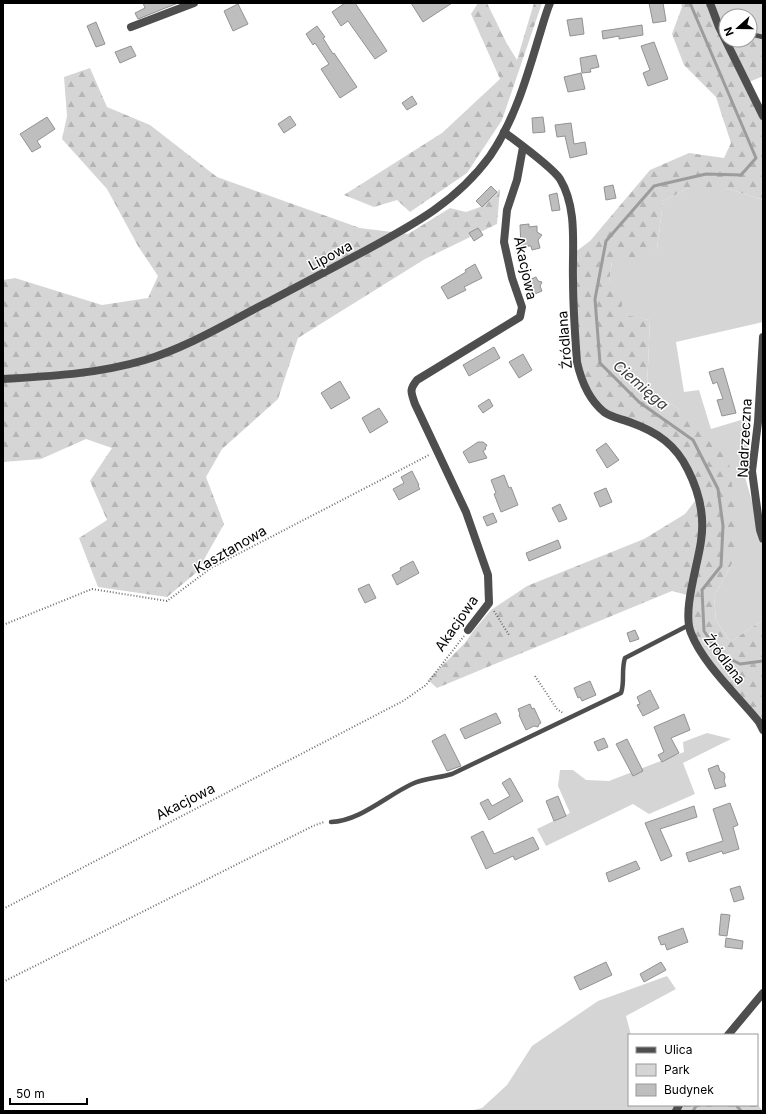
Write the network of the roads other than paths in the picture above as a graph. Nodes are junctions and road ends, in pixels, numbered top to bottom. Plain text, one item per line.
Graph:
1 (194, 3) edge
2 (550, 3) edge
3 (710, 3) edge
4 (718, 20) edge
5 (130, 27) dead end
6 (731, 48) edge
7 (763, 116) edge
8 (504, 132) junction
9 (523, 147) junction
10 (763, 337) edge
11 (3, 379) edge
12 (760, 422) edge
13 (762, 530) edge
14 (763, 539) edge
15 (689, 625) junction
16 (468, 630) road end
17 (763, 730) edge
18 (331, 822) road end
19 (763, 993) edge
20 (729, 1034) edge

1 - 5 street
2 - 8 street, Lipowa
3 - 4 street
6 - 7 street
8 - 9 street, Źródlana
8 - 11 street, Lipowa
9 - 15 street, Źródlana
9 - 16 street, Akacjowa
10 - 12 street, Nadrzeczna
12 - 13 street, Nadrzeczna
13 - 14 street, Nadrzeczna
15 - 17 street, Źródlana
15 - 18 lane
19 - 20 street

